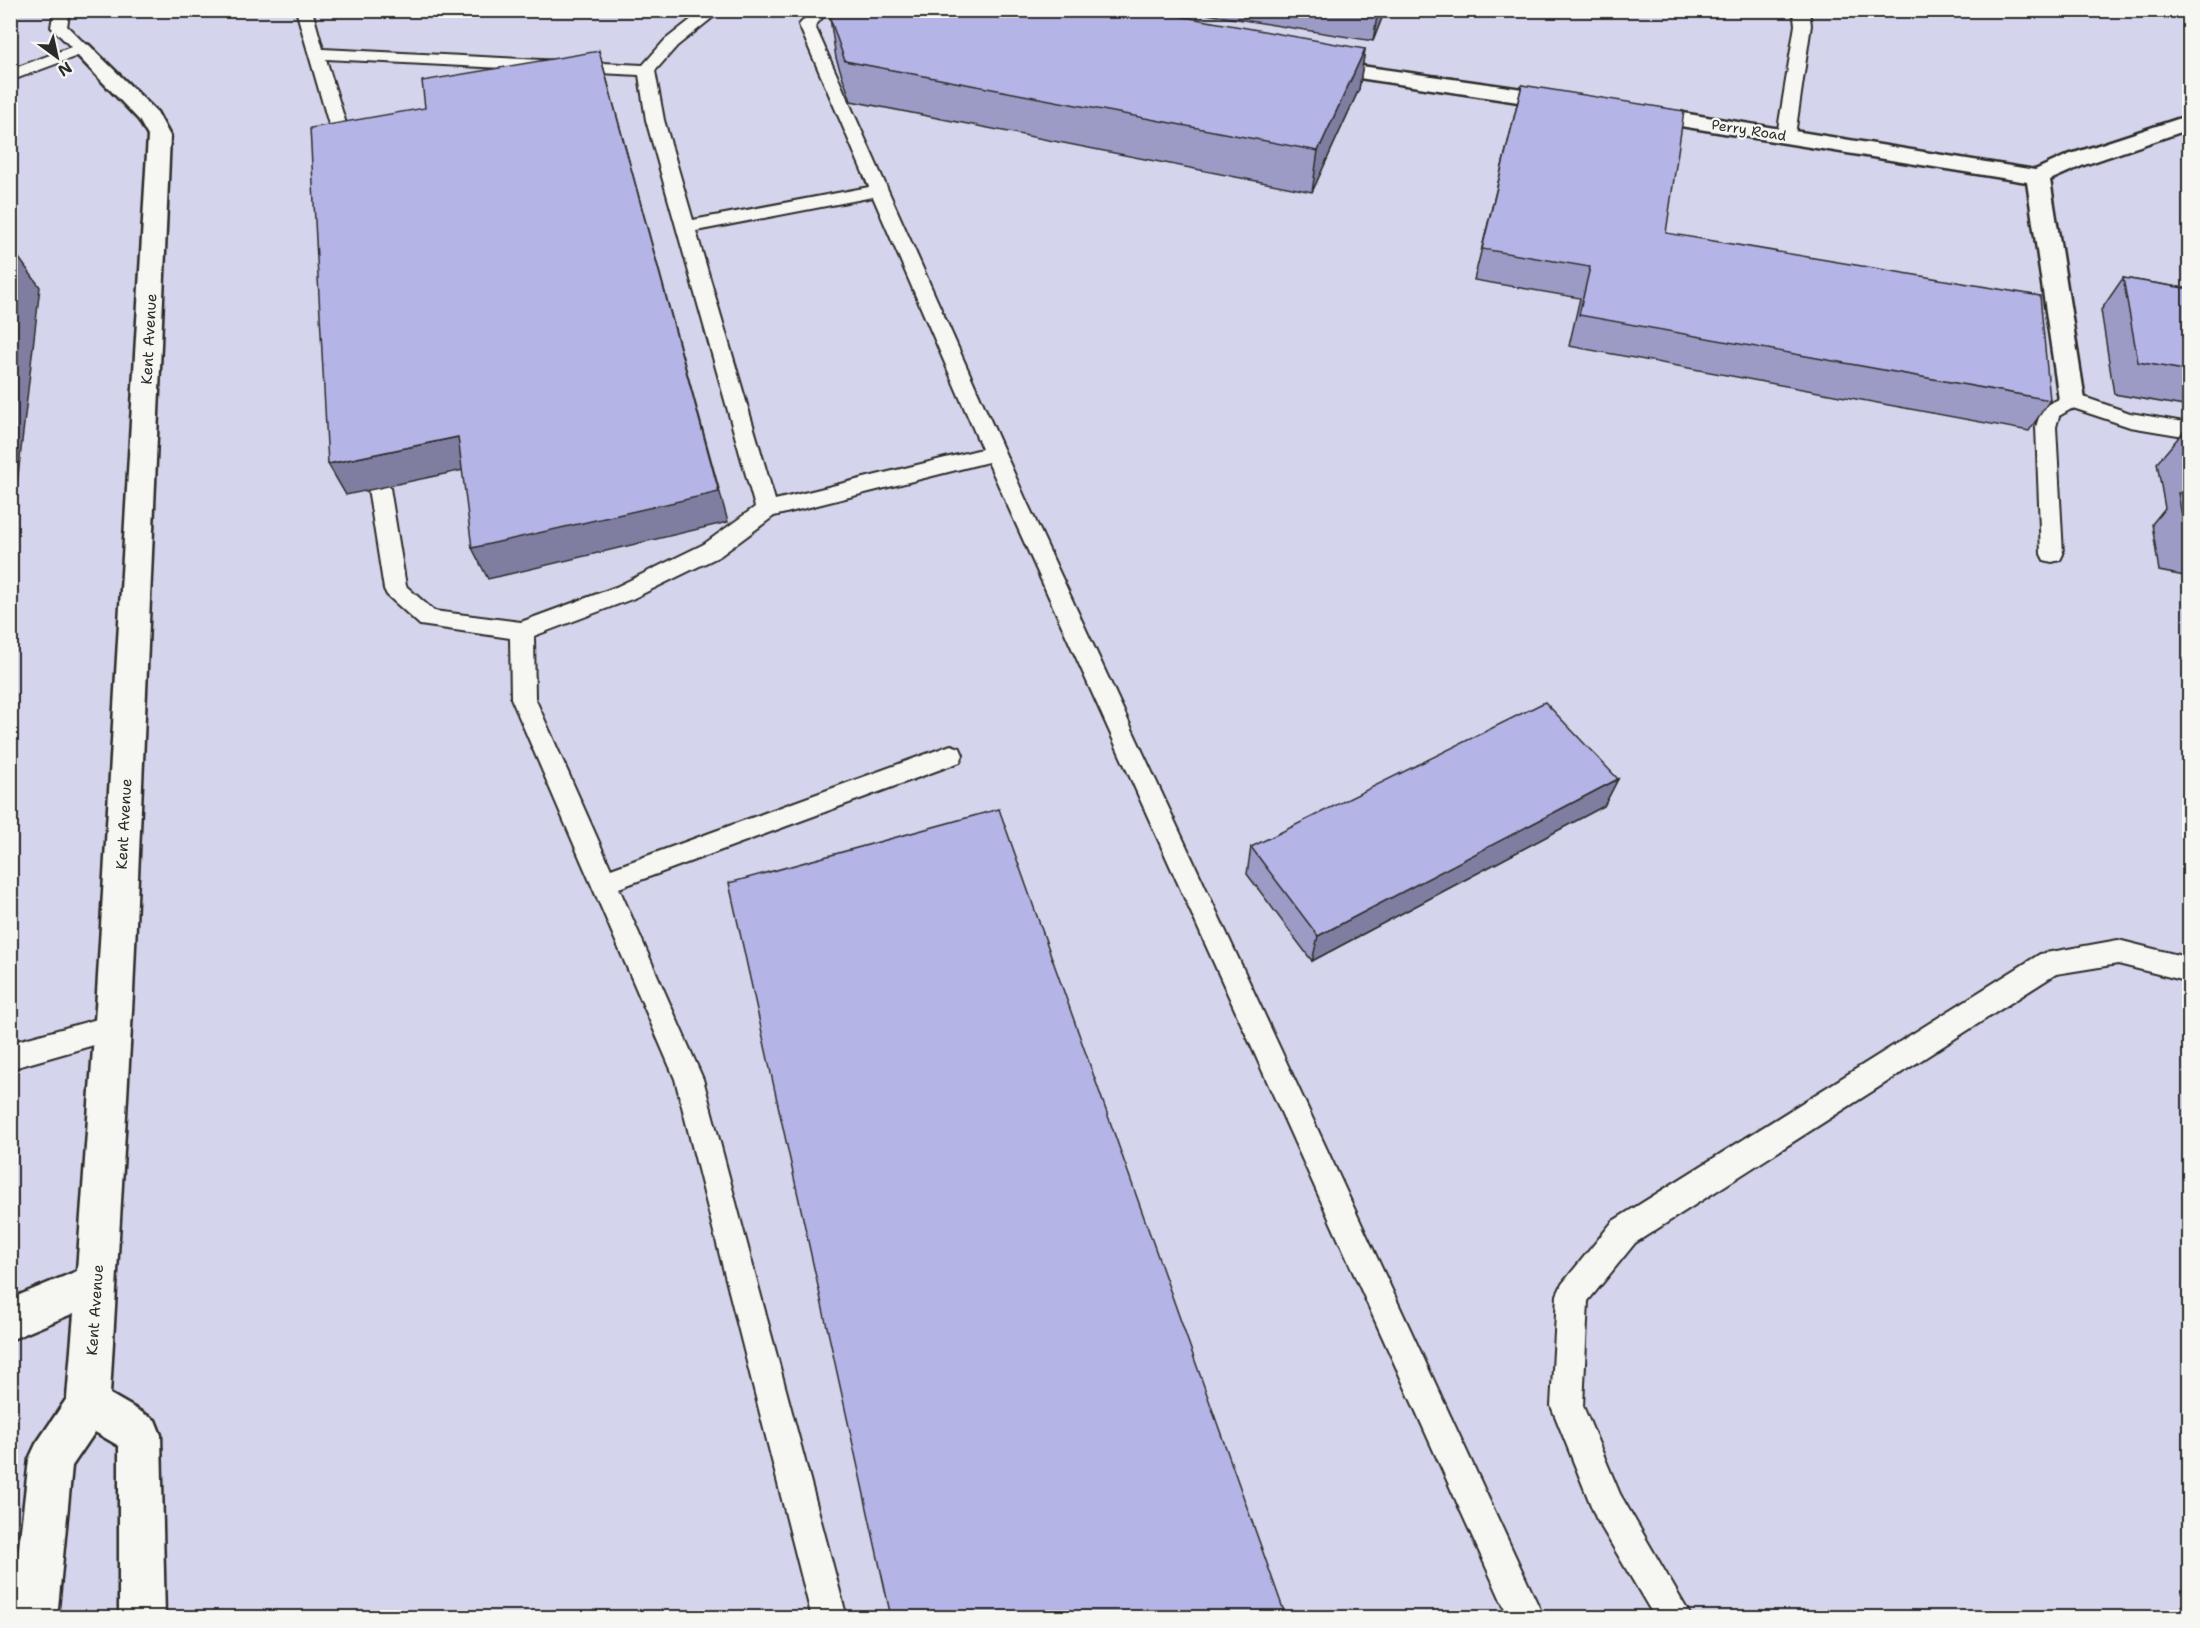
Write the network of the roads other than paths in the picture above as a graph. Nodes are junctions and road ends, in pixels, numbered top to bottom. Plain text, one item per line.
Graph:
1 (62, 10) edge
2 (304, 10) edge
3 (714, 10) edge
4 (821, 10) edge
5 (1802, 10) edge
6 (82, 49) junction
7 (316, 54) junction
8 (1341, 69) edge
9 (648, 70) junction
10 (10, 76) edge
11 (1588, 106) edge
12 (1623, 111) edge
13 (2190, 122) edge
14 (1786, 135) junction
15 (347, 156) edge
16 (2038, 177) junction
17 (879, 190) junction
18 (686, 227) junction
19 (2072, 400) junction
20 (2190, 430) edge
21 (994, 453) junction
22 (379, 488) edge
23 (767, 510) junction
24 (2052, 554) dead end
25 (522, 632) junction
26 (951, 755) dead end
27 (603, 883) junction
28 (2190, 970) edge
29 (111, 1028) junction
30 (10, 1056) edge
31 (97, 1283) junction
32 (10, 1320) edge
33 (88, 1405) junction
34 (34, 1617) edge
35 (142, 1617) edge
36 (830, 1617) edge
37 (1527, 1617) edge
38 (1675, 1617) edge

1 - 6 lane
2 - 7 lane
3 - 9 lane
4 - 17 lane
5 - 14 lane
6 - 10 lane
6 - 29 street, Kent Avenue
7 - 9 lane
7 - 15 lane
8 - 11 street
9 - 18 lane
12 - 14 street, Perry Road
13 - 16 street
14 - 16 street, Perry Road
16 - 19 street
17 - 18 lane
17 - 21 lane
18 - 23 lane
19 - 20 lane
19 - 24 lane
21 - 23 lane
21 - 37 lane
22 - 25 lane
23 - 25 lane
25 - 27 lane
26 - 27 lane
27 - 36 lane
28 - 38 lane
29 - 30 lane
29 - 31 street, Kent Avenue
31 - 32 street
31 - 33 street, Kent Avenue
33 - 34 street
33 - 35 street

